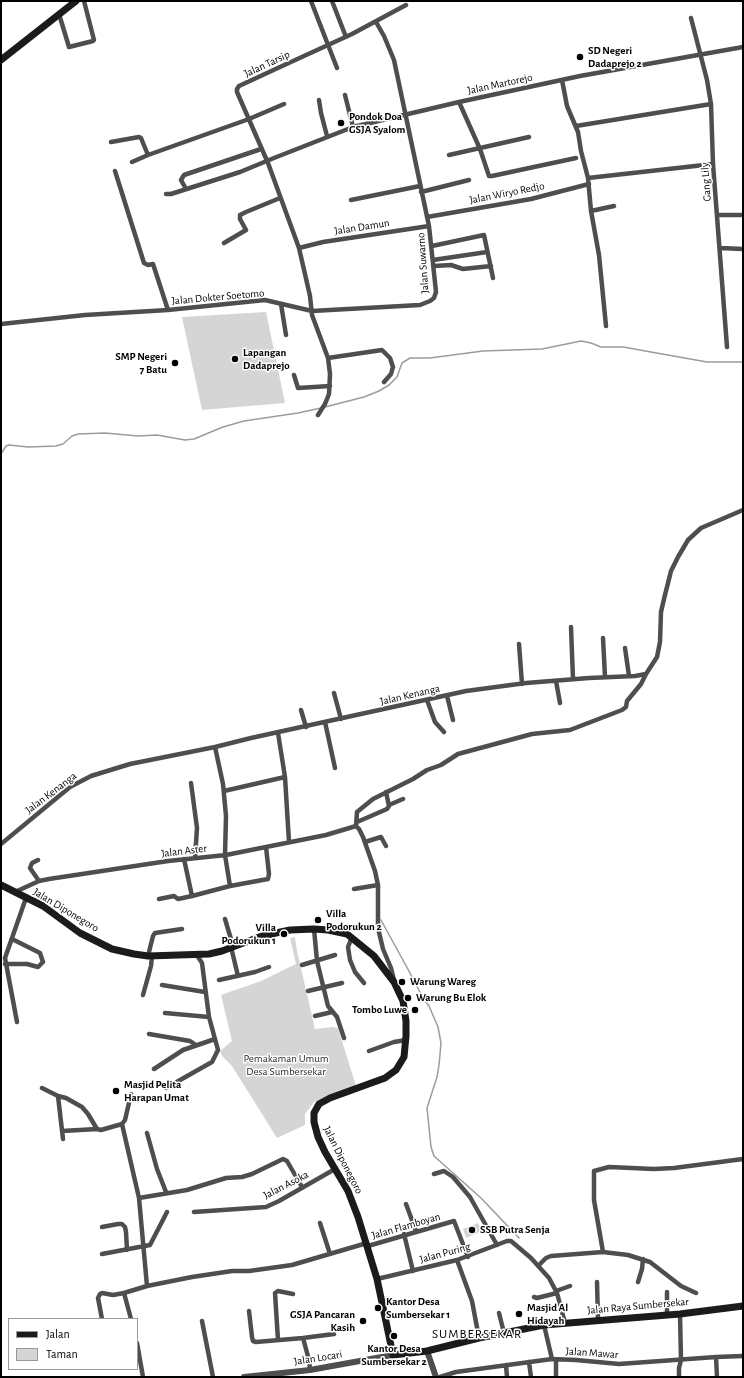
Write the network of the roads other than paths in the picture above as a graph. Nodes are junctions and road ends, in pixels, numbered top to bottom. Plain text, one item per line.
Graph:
1 (76, 1) edge
2 (84, 1) edge
3 (311, 1) edge
4 (332, 1) edge
5 (406, 5) dead end
6 (59, 14) junction
7 (691, 18) dead end
8 (376, 22) junction
9 (346, 37) junction
10 (329, 45) junction
11 (743, 47) edge
12 (701, 55) junction
13 (1, 60) edge
14 (337, 68) dead end
15 (562, 80) junction
16 (345, 96) dead end
17 (319, 100) dead end
18 (459, 102) junction
19 (284, 104) dead end
20 (711, 104) junction
21 (406, 115) junction
22 (249, 119) junction
23 (576, 126) junction
24 (353, 127) junction
25 (327, 136) junction
26 (529, 137) dead end
27 (111, 142) dead end
28 (480, 149) junction
29 (261, 150) junction
30 (148, 155) junction
31 (449, 155) dead end
32 (576, 158) dead end
33 (267, 161) junction
34 (132, 162) dead end
35 (713, 164) junction
36 (115, 171) dead end
37 (469, 180) dead end
38 (588, 181) junction
39 (420, 186) junction
40 (186, 189) junction
41 (421, 192) junction
42 (166, 194) dead end
43 (280, 198) junction
44 (351, 200) dead end
45 (614, 206) dead end
46 (591, 210) junction
47 (717, 215) junction
48 (743, 216) edge
49 (427, 217) junction
50 (429, 226) junction
51 (224, 243) dead end
52 (432, 246) junction
53 (299, 248) junction
54 (720, 248) junction
55 (743, 249) edge
56 (487, 252) junction
57 (433, 260) junction
58 (434, 266) junction
59 (491, 266) junction
60 (493, 278) dead end
61 (434, 298) joint
62 (281, 304) junction
63 (168, 310) junction
64 (312, 310) junction
65 (1, 324) edge
66 (606, 326) dead end
67 (286, 335) dead end
68 (727, 347) dead end
69 (328, 358) junction
70 (294, 375) dead end
71 (384, 382) dead end
72 (330, 386) junction
73 (318, 415) dead end
74 (743, 510) edge
75 (571, 627) dead end
76 (603, 638) dead end
77 (519, 644) dead end
78 (625, 648) dead end
79 (646, 674) junction
80 (629, 676) junction
81 (605, 677) junction
82 (573, 679) junction
83 (556, 681) junction
84 (522, 684) junction
85 (334, 693) dead end
86 (447, 696) junction
87 (427, 700) junction
88 (560, 703) dead end
89 (301, 710) dead end
90 (341, 719) junction
91 (453, 720) dead end
92 (325, 722) junction
93 (306, 727) junction
94 (278, 732) junction
95 (444, 732) dead end
96 (215, 747) junction
97 (335, 768) dead end
98 (285, 777) junction
99 (191, 783) dead end
100 (224, 791) junction
101 (386, 792) junction
102 (403, 800) dead end
103 (389, 805) junction
104 (356, 824) junction
105 (289, 842) junction
106 (365, 842) junction
107 (1, 844) edge
108 (386, 846) dead end
109 (266, 847) junction
110 (225, 855) junction
111 (195, 858) junction
112 (38, 860) dead end
113 (184, 860) junction
114 (39, 881) junction
115 (1, 885) edge
116 (378, 885) junction
117 (230, 886) junction
118 (354, 889) dead end
119 (16, 892) junction
120 (192, 896) junction
121 (26, 898) junction
122 (159, 899) dead end
123 (225, 919) dead end
124 (182, 929) dead end
125 (314, 929) junction
126 (352, 937) junction
127 (12, 939) junction
128 (232, 947) junction
129 (3, 953) edge
130 (196, 954) junction
131 (209, 954) junction
132 (150, 956) junction
133 (335, 956) dead end
134 (317, 960) junction
135 (202, 963) junction
136 (5, 964) junction
137 (302, 965) dead end
138 (269, 967) dead end
139 (238, 976) junction
140 (219, 980) dead end
141 (394, 982) junction
142 (342, 983) dead end
143 (364, 983) dead end
144 (162, 985) dead end
145 (324, 987) junction
146 (308, 991) dead end
147 (205, 992) junction
148 (143, 995) dead end
149 (332, 1012) junction
150 (165, 1013) dead end
151 (315, 1016) dead end
152 (209, 1017) junction
153 (17, 1022) dead end
154 (149, 1034) dead end
155 (215, 1038) junction
156 (344, 1038) dead end
157 (406, 1040) junction
158 (196, 1045) junction
159 (370, 1051) dead end
160 (154, 1069) dead end
161 (42, 1088) dead end
162 (166, 1088) dead end
163 (131, 1094) dead end
164 (58, 1096) junction
165 (122, 1124) junction
166 (97, 1128) junction
167 (62, 1131) junction
168 (146, 1133) dead end
169 (63, 1139) dead end
170 (743, 1159) edge
171 (335, 1169) junction
172 (434, 1174) dead end
173 (302, 1187) junction
174 (166, 1192) junction
175 (139, 1198) junction
176 (406, 1204) dead end
177 (167, 1212) dead end
178 (194, 1212) dead end
179 (320, 1223) dead end
180 (102, 1227) dead end
181 (416, 1231) junction
182 (404, 1234) junction
183 (367, 1244) junction
184 (497, 1245) junction
185 (144, 1247) junction
186 (127, 1250) junction
187 (603, 1252) junction
188 (102, 1254) dead end
189 (330, 1254) junction
190 (468, 1257) junction
191 (643, 1259) junction
192 (457, 1260) junction
193 (539, 1265) junction
194 (413, 1271) junction
195 (377, 1279) junction
196 (597, 1282) dead end
197 (638, 1282) dead end
198 (147, 1286) junction
199 (570, 1286) dead end
200 (556, 1292) junction
201 (667, 1292) dead end
202 (124, 1293) junction
203 (696, 1293) dead end
204 (293, 1294) dead end
205 (534, 1297) dead end
206 (743, 1306) edge
207 (249, 1311) dead end
208 (499, 1313) dead end
209 (680, 1314) junction
210 (667, 1315) junction
211 (102, 1318) edge
212 (131, 1318) edge
213 (598, 1320) junction
214 (202, 1321) dead end
215 (565, 1323) junction
216 (544, 1325) junction
217 (504, 1333) junction
218 (334, 1334) dead end
219 (303, 1338) junction
220 (479, 1338) junction
221 (278, 1340) junction
222 (138, 1349) edge
223 (427, 1351) junction
224 (394, 1355) junction
225 (743, 1356) edge
226 (716, 1357) junction
227 (554, 1359) junction
228 (681, 1360) junction
229 (529, 1362) junction
230 (506, 1365) junction
231 (310, 1370) junction
232 (280, 1375) edge
233 (265, 1376) edge
234 (143, 1377) edge
235 (213, 1377) edge
236 (244, 1377) edge
237 (436, 1377) edge
238 (440, 1377) edge
239 (507, 1377) edge
240 (531, 1377) edge
241 (556, 1377) edge
242 (679, 1377) edge
243 (717, 1377) edge

1 - 6 main road
2 - 6 street
3 - 10 street
4 - 9 street
5 - 8 street, Jalan Tarsip
6 - 13 main road
7 - 12 street, Gang Lily
8 - 9 street, Jalan Tarsip
8 - 21 street
9 - 10 street, Jalan Tarsip
10 - 14 street
10 - 22 street, Jalan Tarsip
11 - 12 street, Jalan Martorejo
12 - 15 street, Jalan Martorejo
12 - 20 street, Gang Lily
15 - 18 street, Jalan Martorejo
15 - 23 street
16 - 24 street
17 - 25 street
18 - 21 street, Jalan Martorejo
18 - 28 street
19 - 22 street
20 - 23 street
20 - 35 street, Gang Lily
21 - 24 street, Jalan Martorejo
21 - 39 street, Jalan Suwarno
22 - 29 street, Jalan Tarsip
22 - 30 street
23 - 38 street
24 - 25 street, Jalan Martorejo
25 - 33 street, Jalan Martorejo
26 - 28 street
27 - 30 street
28 - 31 street
28 - 32 street
29 - 33 street, Jalan Tarsip
29 - 40 street
30 - 34 street
33 - 40 street, Jalan Martorejo
33 - 43 street, Jalan Tarsip
35 - 38 street, Jalan Wiryo Redjo
35 - 47 street, Gang Lily
36 - 63 street
37 - 41 street
38 - 46 street
38 - 49 street, Jalan Wiryo Redjo
39 - 41 street, Jalan Suwarno
39 - 44 street
40 - 42 street, Jalan Martorejo
41 - 49 street, Jalan Suwarno
43 - 51 street
43 - 53 street, Jalan Tarsip
45 - 46 street
46 - 66 street
47 - 48 street
47 - 54 street, Gang Lily
49 - 50 street, Jalan Suwarno
50 - 52 street, Jalan Suwarno
50 - 53 street, Jalan Damun
52 - 56 street
52 - 57 street, Jalan Suwarno
53 - 64 street, Jalan Tarsip
54 - 55 street
54 - 68 street, Gang Lily
56 - 57 street
56 - 59 street
57 - 58 street, Jalan Suwarno
58 - 59 street
58 - 61 street, Jalan Suwarno
59 - 60 street
61 - 64 street, Jalan Dokter Soetomo
62 - 63 street, Jalan Dokter Soetomo
62 - 64 street, Jalan Dokter Soetomo
62 - 67 street
63 - 65 street, Jalan Dokter Soetomo
64 - 69 street, Jalan Tarsip
69 - 71 street
69 - 72 street, Jalan Tarsip
70 - 72 street
72 - 73 street, Jalan Tarsip
74 - 79 street
75 - 82 street
76 - 81 street
77 - 84 street
78 - 80 street
79 - 80 street, Jalan Kenanga
79 - 101 street
80 - 81 street, Jalan Kenanga
81 - 82 street, Jalan Kenanga
82 - 83 street, Jalan Kenanga
83 - 84 street, Jalan Kenanga
83 - 88 street
84 - 86 street, Jalan Kenanga
85 - 90 street
86 - 87 street, Jalan Kenanga
86 - 91 street
87 - 90 street, Jalan Kenanga
87 - 95 street
89 - 93 street
90 - 92 street, Jalan Kenanga
92 - 93 street, Jalan Kenanga
92 - 97 street
93 - 94 street, Jalan Kenanga
94 - 96 street, Jalan Kenanga
94 - 98 street
96 - 100 street
96 - 107 street, Jalan Kenanga
98 - 100 street
98 - 105 street
99 - 111 street
100 - 110 street
101 - 103 street
101 - 104 street
102 - 103 street, Jalan Aster
103 - 104 street, Jalan Aster
104 - 105 street, Jalan Aster
104 - 106 street
105 - 109 street, Jalan Aster
106 - 108 street
106 - 116 street
109 - 110 street, Jalan Aster
109 - 117 street
110 - 111 street, Jalan Aster
110 - 117 street
111 - 113 street, Jalan Aster
112 - 114 street
113 - 114 street, Jalan Aster
113 - 120 street
114 - 119 street, Jalan Aster
115 - 119 main road, Jalan Diponegoro
116 - 118 street
116 - 141 street
117 - 120 street
119 - 121 main road, Jalan Diponegoro
120 - 122 street
121 - 127 street
121 - 132 main road, Jalan Diponegoro
123 - 128 street
124 - 132 street
125 - 126 main road, Jalan Diponegoro
125 - 128 main road, Jalan Diponegoro
125 - 134 street
126 - 141 main road, Jalan Diponegoro
126 - 143 street
127 - 129 street
127 - 136 street
128 - 131 main road, Jalan Diponegoro
128 - 139 street
129 - 136 street
130 - 131 main road, Jalan Diponegoro
130 - 132 main road, Jalan Diponegoro
130 - 135 street
131 - 135 street
132 - 148 street
133 - 134 street
134 - 137 street
134 - 145 street
135 - 147 street
136 - 153 street
138 - 139 street
139 - 140 street
141 - 157 main road, Jalan Diponegoro
142 - 145 street
144 - 147 street
145 - 146 street
145 - 149 street
147 - 152 street
149 - 151 street
149 - 156 street
150 - 152 street
152 - 155 street
154 - 158 street
155 - 158 street
155 - 162 street
157 - 159 street
157 - 171 main road, Jalan Diponegoro
158 - 160 street
161 - 164 street
163 - 165 street
164 - 166 street
164 - 167 street
165 - 166 street
165 - 175 street
166 - 167 street
167 - 169 street
168 - 174 street
170 - 187 street
171 - 173 street, Jalan Asoka
171 - 183 main road, Jalan Diponegoro
172 - 184 street
173 - 174 street
173 - 178 street, Jalan Asoka
174 - 175 street
175 - 185 street
176 - 181 street
177 - 185 street
179 - 189 street
180 - 186 street
181 - 182 street, Jalan Flamboyan
181 - 190 street, Jalan Flamboyan
182 - 183 street, Jalan Flamboyan
182 - 194 street
183 - 189 street, Jalan Flamboyan
183 - 195 main road, Jalan Diponegoro
184 - 190 street, Jalan Puring
184 - 193 street, Jalan Puring
185 - 186 street
185 - 198 street
186 - 188 street
187 - 191 street
187 - 193 street
189 - 198 street, Jalan Flamboyan
190 - 192 street, Jalan Puring
191 - 197 street
191 - 203 street
192 - 194 street, Jalan Puring
192 - 220 street
193 - 200 street, Jalan Puring
194 - 195 street, Jalan Puring
195 - 224 main road, Jalan Diponegoro
196 - 213 street
198 - 202 street, Jalan Flamboyan
199 - 200 street
200 - 205 street
200 - 215 street, Jalan Puring
201 - 210 street
202 - 211 street, Jalan Flamboyan
202 - 212 street
204 - 221 street
206 - 209 main road, Jalan Raya Sumbersekar
207 - 221 street
208 - 217 street
209 - 210 main road, Jalan Raya Sumbersekar
209 - 228 street
210 - 213 main road, Jalan Raya Sumbersekar
213 - 215 main road, Jalan Raya Sumbersekar
214 - 235 street
215 - 216 main road, Jalan Raya Sumbersekar
216 - 217 main road, Jalan Raya Sumbersekar
216 - 227 street
217 - 220 main road, Jalan Raya Sumbersekar
218 - 219 street
219 - 221 street
219 - 231 street
220 - 223 main road, Jalan Raya Sumbersekar
222 - 234 street
223 - 224 main road, Jalan Raya Sumbersekar
223 - 237 street
224 - 231 street, Jalan Locari
225 - 226 street, Jalan Mawar
226 - 228 street, Jalan Mawar
226 - 243 street
227 - 228 street, Jalan Mawar
227 - 229 street, Jalan Mawar
227 - 241 street
228 - 242 street
229 - 230 street, Jalan Mawar
229 - 240 street
230 - 238 street, Jalan Mawar
230 - 239 street
231 - 232 street, Jalan Locari
232 - 233 street, Jalan Locari
233 - 236 street, Jalan Locari

